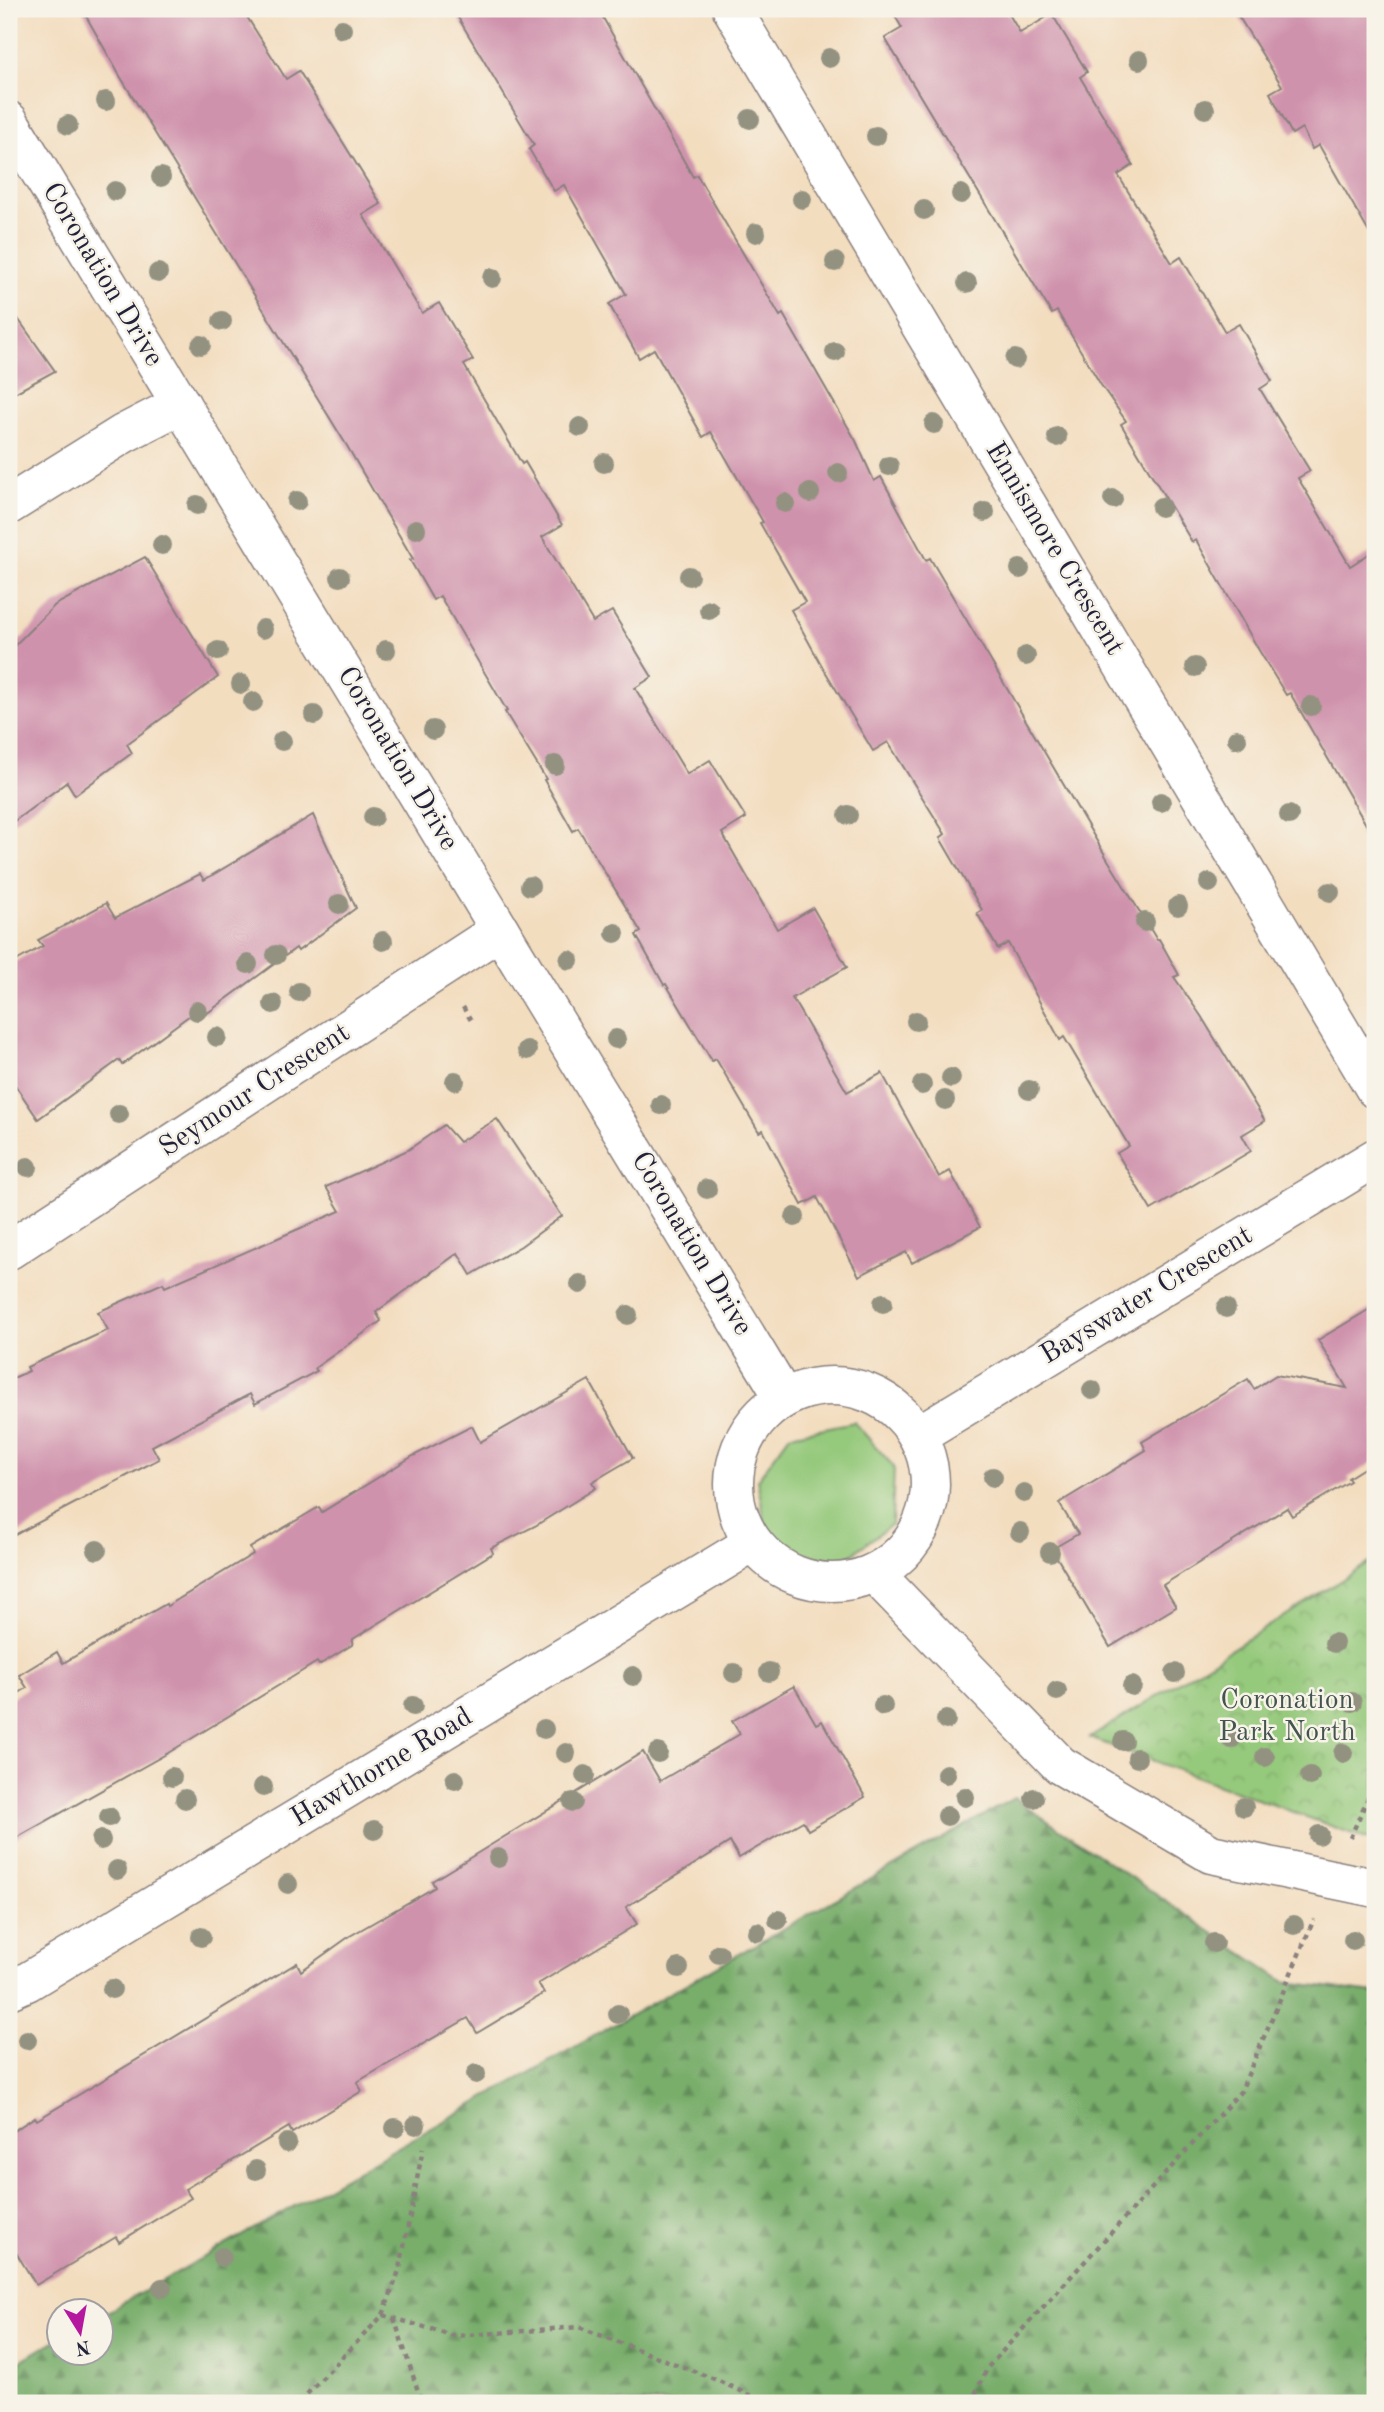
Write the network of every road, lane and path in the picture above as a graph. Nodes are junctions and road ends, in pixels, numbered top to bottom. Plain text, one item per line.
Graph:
1 (732, 9) edge
2 (9, 121) edge
3 (181, 404) junction
4 (9, 505) edge
5 (500, 930) junction
6 (1375, 1089) edge
7 (1375, 1158) edge
8 (9, 1250) edge
9 (785, 1398) junction
10 (918, 1435) junction
11 (753, 1543) junction
12 (874, 1573) junction
13 (1375, 1782) edge
14 (1331, 1879) junction
15 (1375, 1888) edge
16 (9, 1990) edge
17 (423, 2148) dead end
18 (383, 2315) junction
19 (394, 2318) junction
20 (303, 2403) edge
21 (422, 2403) edge
22 (767, 2403) edge
23 (971, 2403) edge

1 - 6 street, Ennismore Crescent
2 - 3 street, Coronation Drive
3 - 4 street
3 - 5 street, Coronation Drive
5 - 8 street, Seymour Crescent
5 - 9 street, Coronation Drive
7 - 10 street, Bayswater Crescent
9 - 10 street
9 - 11 street
10 - 12 street
11 - 12 street
11 - 16 street, Hawthorne Road
12 - 14 street
13 - 14 path
14 - 15 street
14 - 23 path
17 - 18 path
18 - 19 path
18 - 20 path
19 - 21 path
19 - 22 path

